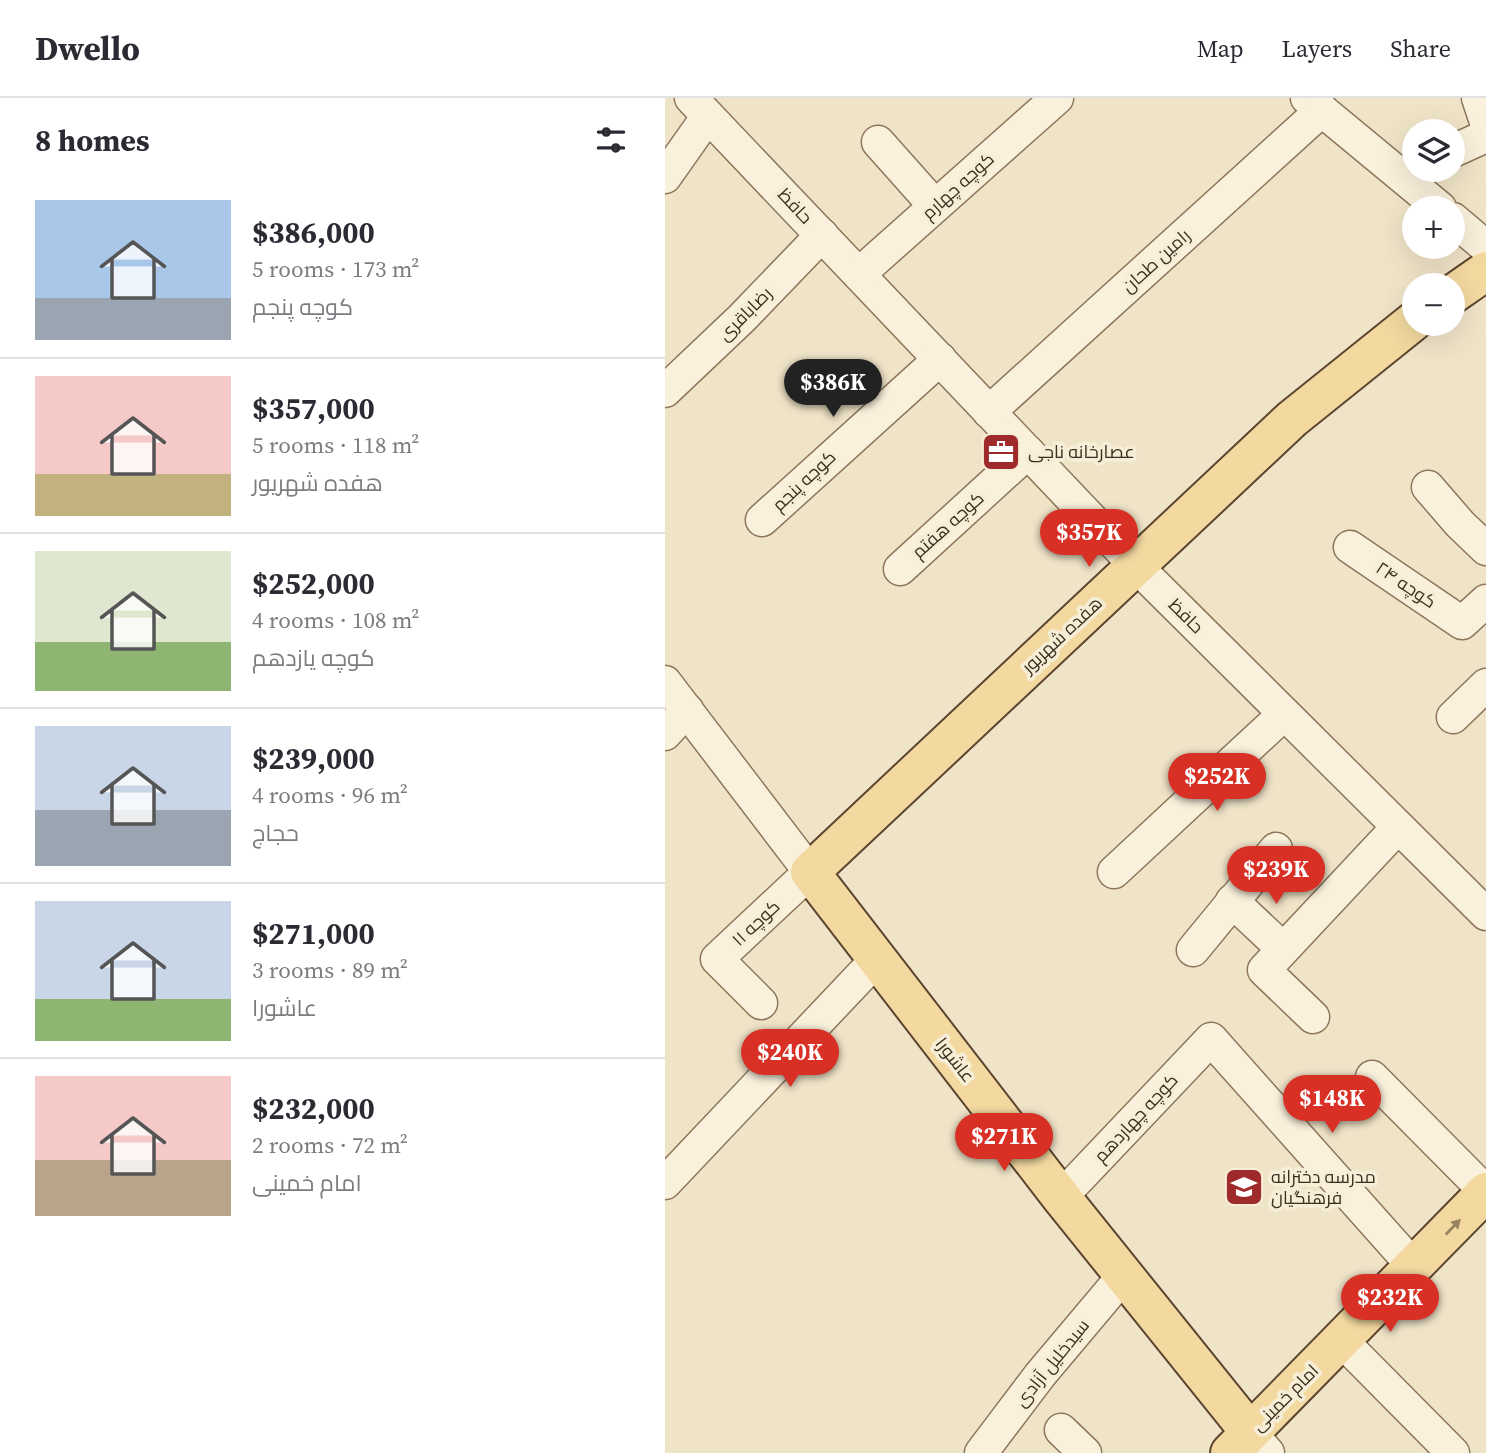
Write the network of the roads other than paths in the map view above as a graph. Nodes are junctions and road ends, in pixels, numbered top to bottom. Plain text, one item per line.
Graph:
1 (1057, 98) edge
2 (1478, 98) edge
3 (1314, 104) edge
4 (700, 107) edge
5 (1486, 122) edge
6 (1486, 136) edge
7 (878, 142) dead end
8 (1465, 146) edge
9 (1402, 167) edge
10 (665, 177) edge
11 (1417, 182) edge
12 (1429, 196) edge
13 (935, 206) junction
14 (1465, 229) edge
15 (822, 234) junction
16 (1486, 247) edge
17 (1486, 271) edge
18 (859, 274) junction
19 (1465, 286) edge
20 (1402, 331) edge
21 (940, 359) junction
22 (665, 391) edge
23 (989, 412) junction
24 (1028, 452) junction
25 (1427, 487) dead end
26 (762, 520) dead end
27 (1350, 547) dead end
28 (1486, 549) edge
29 (1136, 566) junction
30 (900, 569) dead end
31 (1486, 601) edge
32 (665, 682) edge
33 (1486, 685) edge
34 (687, 710) junction
35 (1283, 715) junction
36 (1453, 717) dead end
37 (665, 734) edge
38 (1398, 828) junction
39 (1276, 849) dead end
40 (810, 872) junction
41 (1114, 872) dead end
42 (1232, 901) junction
43 (1486, 914) edge
44 (1283, 949) junction
45 (1193, 950) dead end
46 (877, 958) junction
47 (761, 1003) dead end
48 (1313, 1017) dead end
49 (1372, 1077) dead end
50 (665, 1183) edge
51 (1486, 1192) edge
52 (1061, 1197) junction
53 (1414, 1267) junction
54 (1125, 1275) junction
55 (1342, 1341) junction
56 (1061, 1430) dead end
57 (1249, 1446) edge
58 (981, 1453) edge
59 (1085, 1453) edge
60 (1453, 1453) edge

1 - 13 street, کوچه چهارم
2 - 5 street
3 - 9 street
3 - 23 street, رامین طحان
4 - 10 street
4 - 15 street, حافظ
6 - 8 street
7 - 13 street
11 - 12 street
13 - 18 street, کوچه چهارم
14 - 16 street
15 - 18 street, حافظ
15 - 22 street, رضاباقری
17 - 19 main road
18 - 21 street, حافظ
20 - 29 main road, هفده شهریور
21 - 23 street, حافظ
21 - 26 street, کوچه پنجم
23 - 24 street, حافظ
24 - 29 street, حافظ
24 - 30 street, کوچه هفتم
25 - 28 street
27 - 31 street, کوچه ۲۴
29 - 35 street, حافظ
29 - 40 main road, هفده شهریور
32 - 34 street, عاشورا
33 - 36 street
34 - 37 street
34 - 40 street, عاشورا
35 - 38 street, حافظ
35 - 41 street
38 - 43 street, حافظ
38 - 44 street
39 - 42 street
40 - 46 main road, عاشورا
40 - 47 street, کوچه ۱۱
42 - 44 street
42 - 45 street
44 - 48 street
46 - 50 street
46 - 52 main road, عاشورا
49 - 51 street
53 -> 51 main road, امام خمینی
52 - 53 street, کوچه چهاردهم
52 - 54 main road, عاشورا
53 - 55 main road, امام خمینی
54 - 57 main road, عاشورا
54 - 58 street, سیدخلیل آزادی
55 - 57 main road, امام خمینی
55 - 60 street
56 - 59 street

